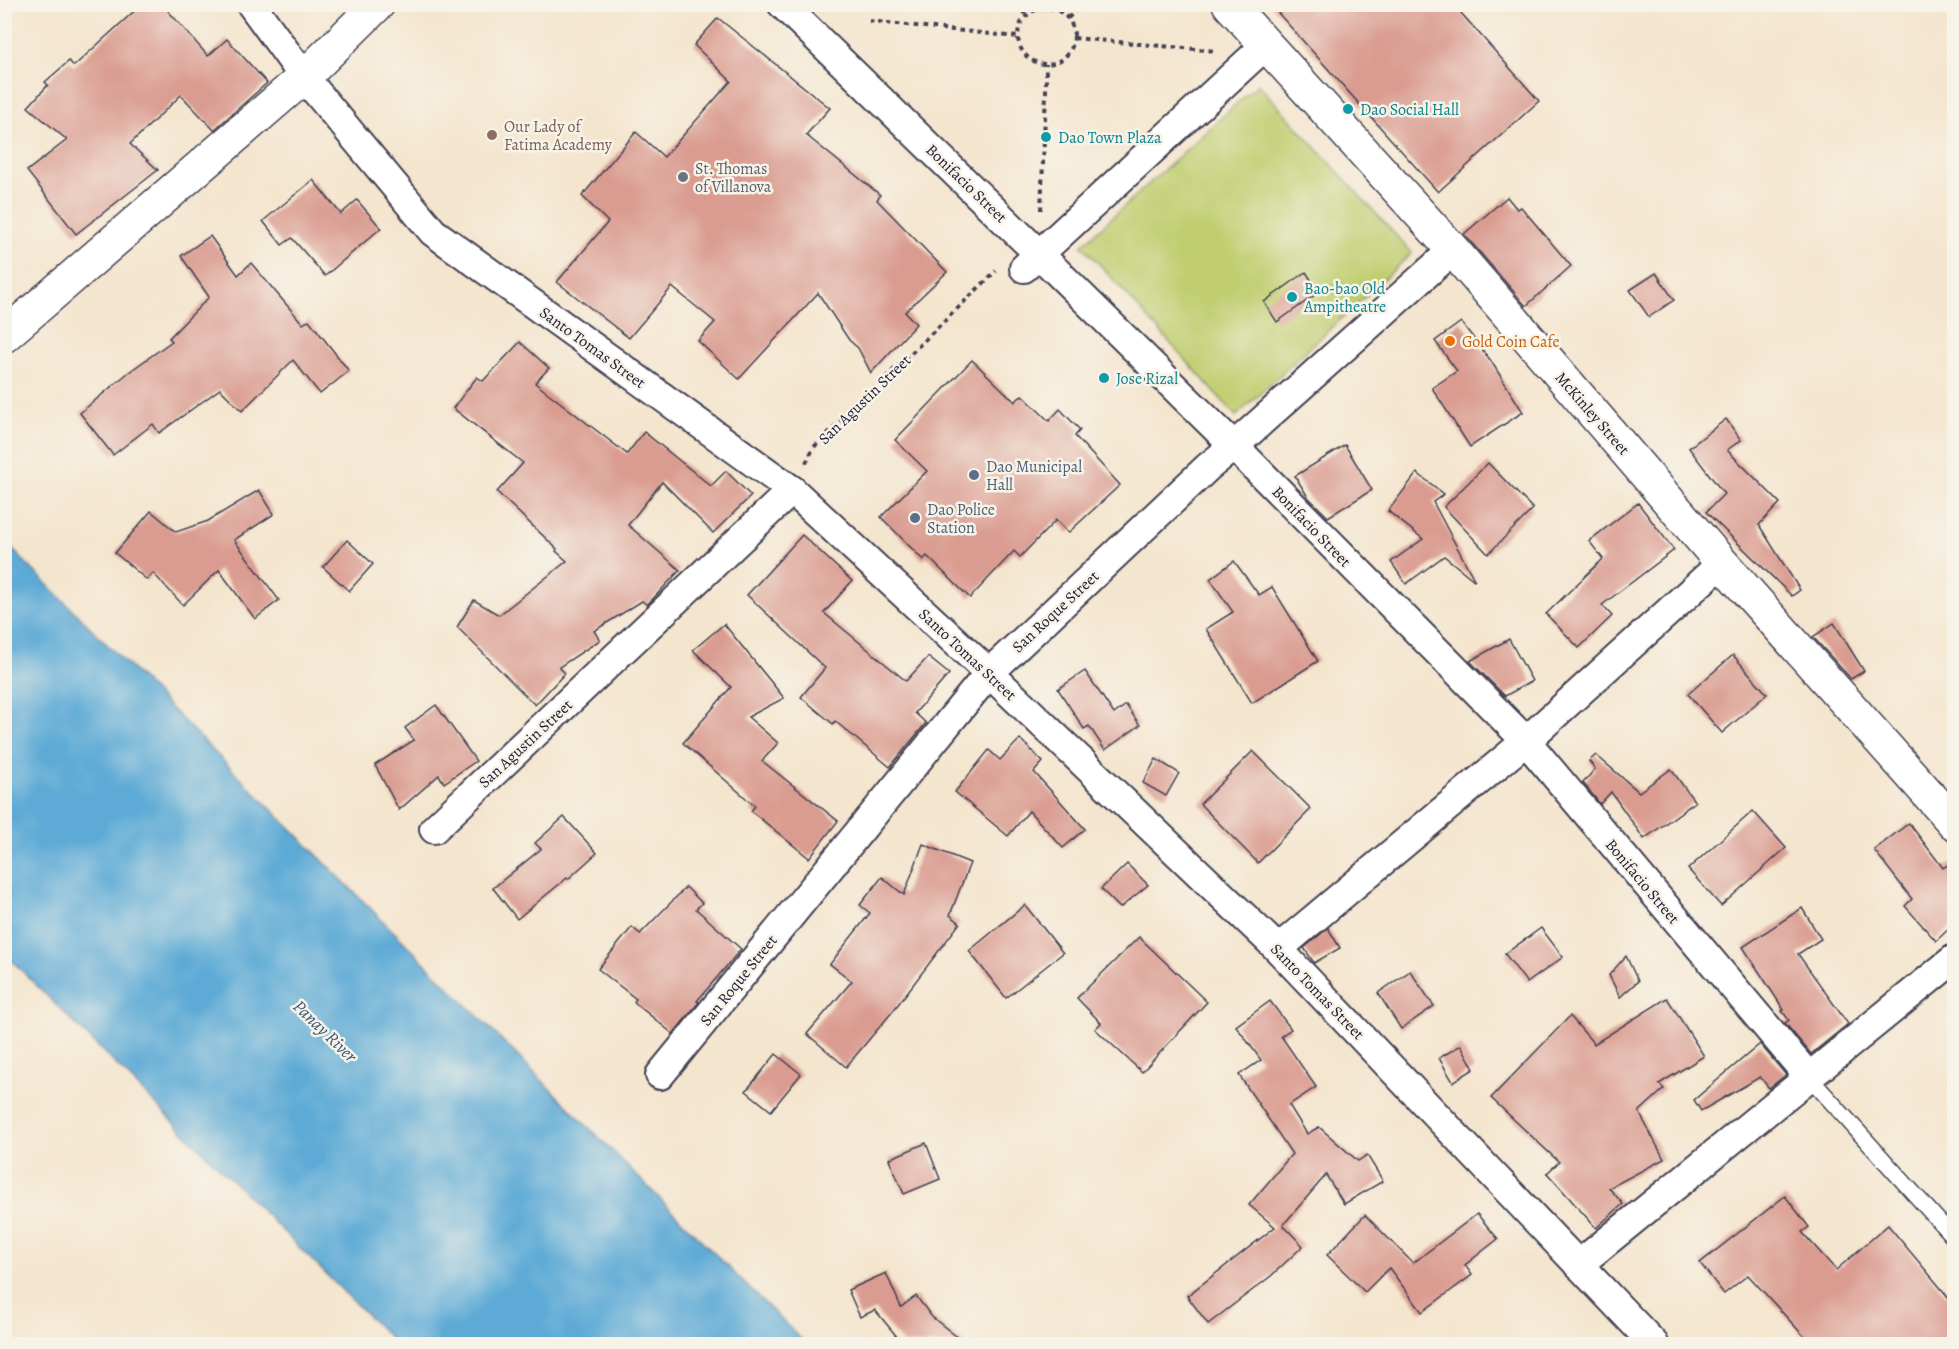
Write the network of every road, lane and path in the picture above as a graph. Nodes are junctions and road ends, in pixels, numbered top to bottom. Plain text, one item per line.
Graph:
1 (251, 4) edge
2 (378, 4) edge
3 (782, 4) edge
4 (1016, 4) edge
5 (1082, 4) edge
6 (1229, 4) edge
7 (1041, 7) edge
8 (1027, 16) junction
9 (1068, 18) junction
10 (868, 21) dead end
11 (1018, 37) junction
12 (1074, 38) junction
13 (1261, 50) junction
14 (1046, 64) junction
15 (304, 77) junction
16 (1453, 250) junction
17 (1032, 261) junction
18 (4, 336) edge
19 (1234, 446) junction
20 (792, 490) junction
21 (1722, 563) junction
22 (990, 673) junction
23 (1526, 741) junction
24 (1954, 823) edge
25 (434, 829) dead end
26 (1278, 949) junction
27 (1954, 959) edge
28 (660, 1075) dead end
29 (1809, 1077) junction
30 (1954, 1238) edge
31 (1578, 1265) junction
32 (1654, 1344) edge

1 - 15 street, Santo Tomas Street
2 - 15 street
3 - 17 street, Bonifacio Street
4 - 8 path
5 - 9 path
6 - 13 street, McKinley Street
7 - 8 path
7 - 9 path
8 - 11 path
9 - 12 path
10 - 11 path
11 - 14 path
12 - 13 path
12 - 14 path
13 - 16 street, McKinley Street
13 - 17 street
14 - 17 path
15 - 18 street
15 - 20 street, Santo Tomas Street
16 - 19 street, San Roque Street
16 - 21 street, McKinley Street
17 - 19 street, Bonifacio Street
17 - 20 path, San Agustin Street
19 - 22 street, San Roque Street
19 - 23 street, Bonifacio Street
20 - 22 street, Santo Tomas Street
20 - 25 street, San Agustin Street
21 - 23 street
21 - 24 street, McKinley Street
22 - 26 street, Santo Tomas Street
22 - 28 street, San Roque Street
23 - 26 street
23 - 29 street, Bonifacio Street
26 - 31 street, Santo Tomas Street
27 - 29 street
29 - 30 lane
29 - 31 street
31 - 32 street, Santo Tomas Street

